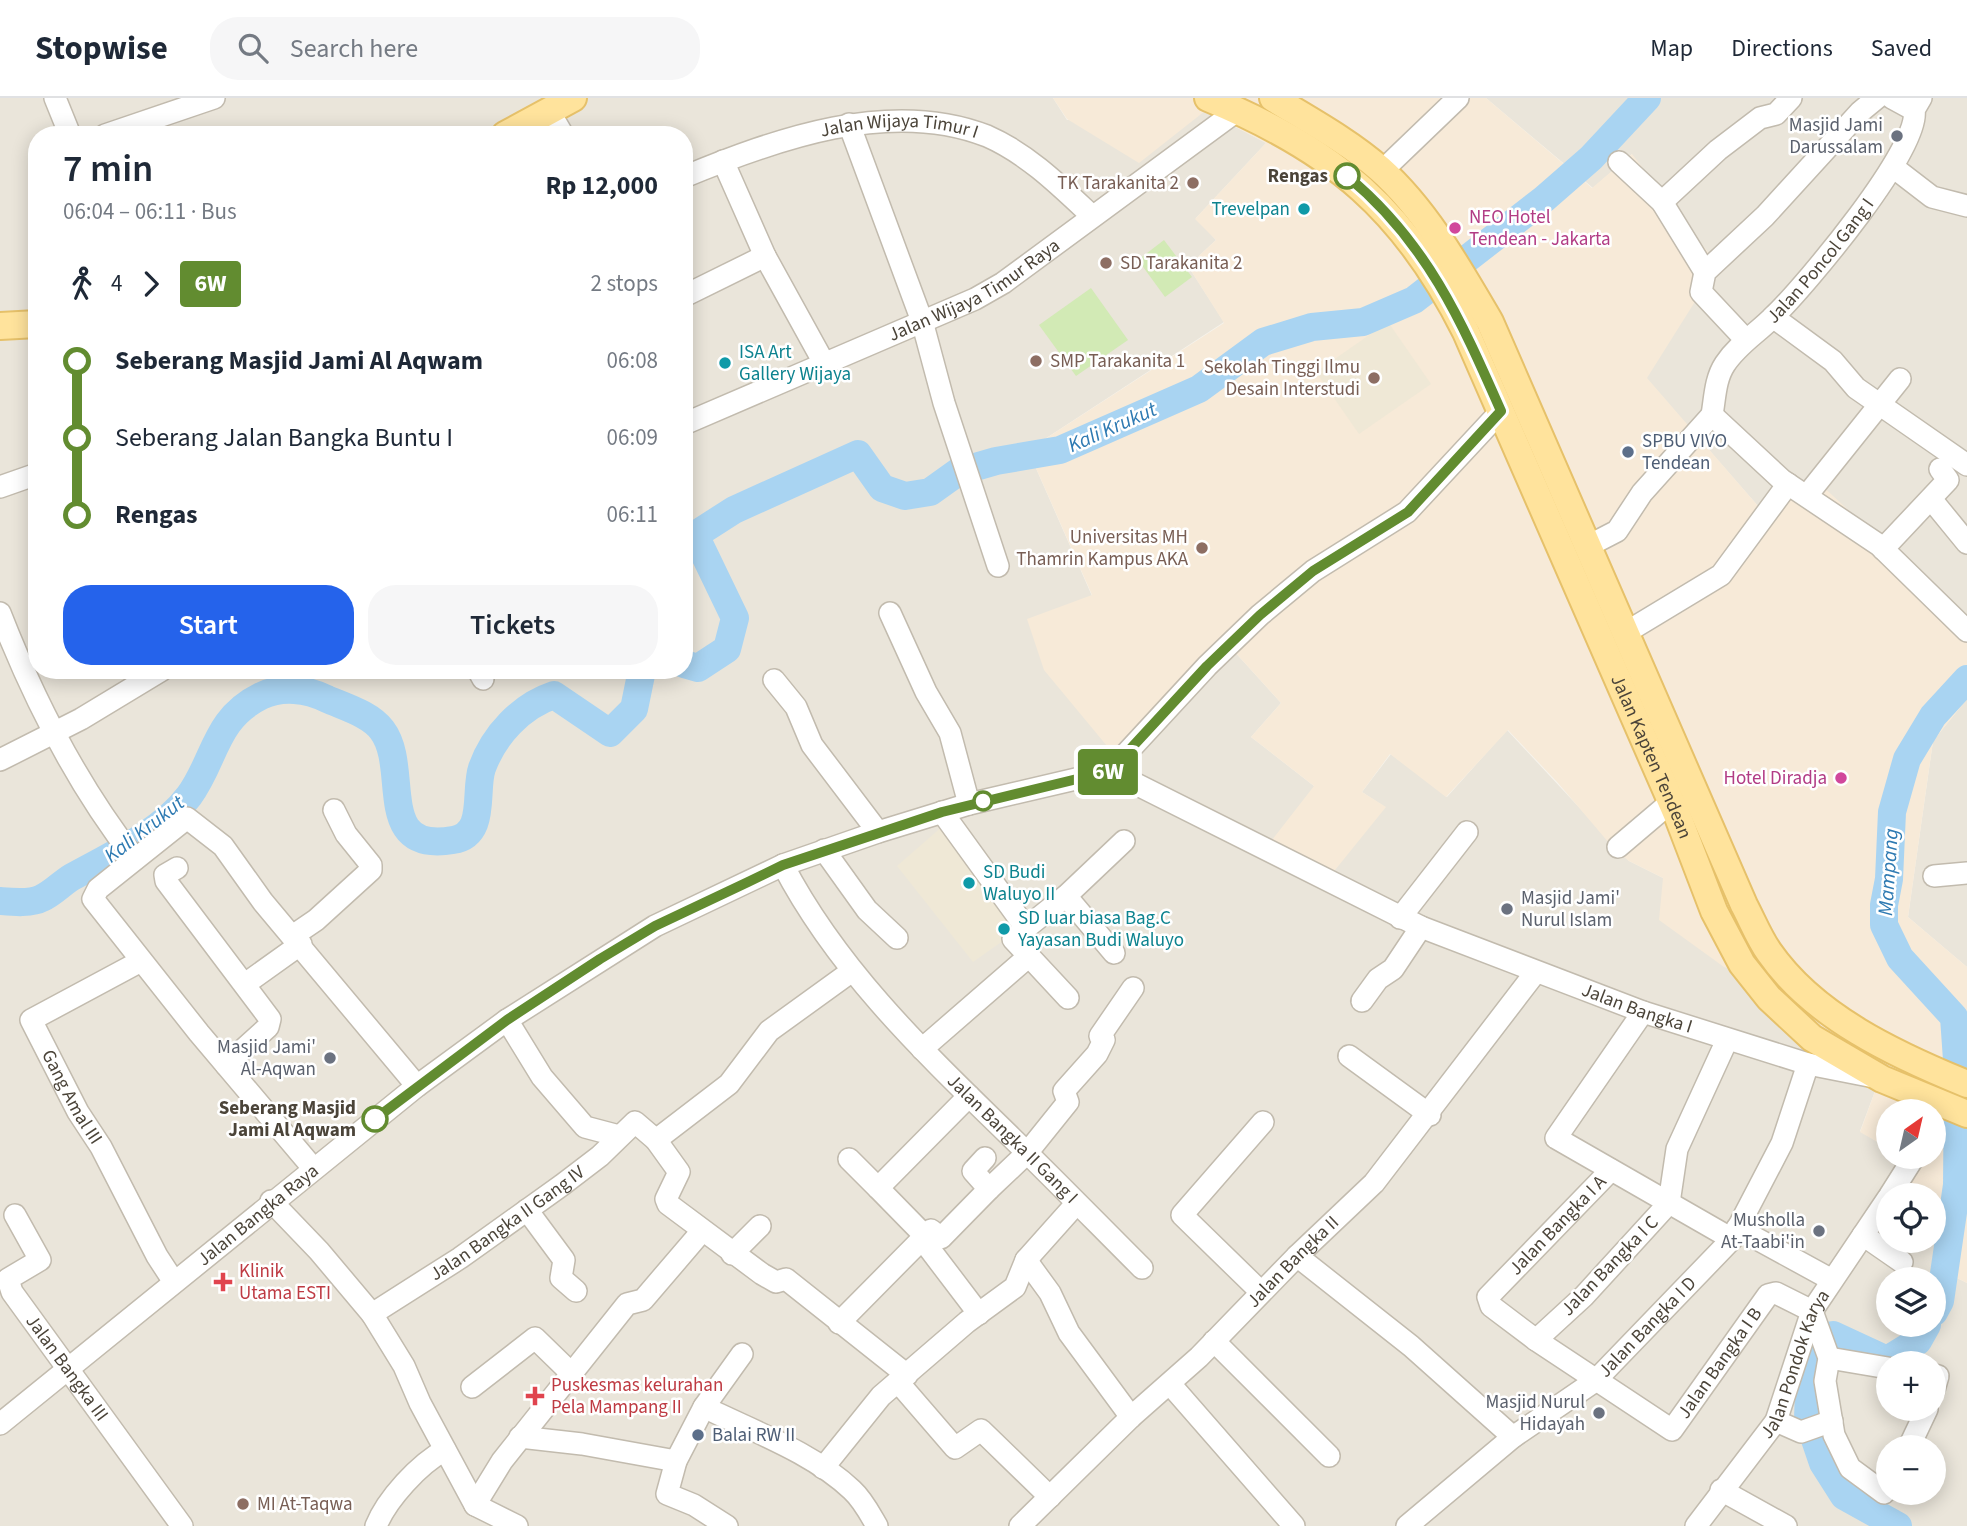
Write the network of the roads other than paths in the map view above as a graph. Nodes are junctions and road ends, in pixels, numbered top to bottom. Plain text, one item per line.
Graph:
1 (55, 98) edge
2 (573, 98) edge
3 (1208, 98) edge
4 (1273, 98) edge
5 (1458, 98) edge
6 (1791, 98) edge
7 (1877, 98) edge
8 (1892, 98) edge
9 (208, 99) edge
10 (1917, 104) edge
11 (1853, 105) edge
12 (1238, 110) junction
13 (549, 111) junction
14 (849, 124) junction
15 (66, 126) edge
16 (131, 126) edge
17 (522, 126) edge
18 (558, 126) edge
19 (723, 160) junction
20 (1619, 162) dead end
21 (1893, 167) junction
22 (1382, 171) junction
23 (693, 173) edge
24 (1662, 202) junction
25 (1967, 206) edge
26 (1092, 216) junction
27 (1435, 253) junction
28 (765, 256) junction
29 (1705, 272) junction
30 (1458, 290) junction
31 (693, 292) edge
32 (1773, 317) junction
33 (922, 321) junction
34 (28, 324) edge
35 (0, 326) edge
36 (1746, 340) junction
37 (824, 363) junction
38 (1900, 379) dead end
39 (1880, 405) junction
40 (1501, 411) junction
41 (1712, 415) junction
42 (693, 421) edge
43 (1967, 465) edge
44 (1940, 469) dead end
45 (28, 477) edge
46 (1788, 484) junction
47 (0, 487) edge
48 (1808, 494) junction
49 (1931, 499) junction
50 (1967, 542) edge
51 (1588, 547) junction
52 (1884, 549) junction
53 (998, 566) dead end
54 (0, 613) edge
55 (890, 613) dead end
56 (1967, 631) edge
57 (1625, 633) junction
58 (147, 679) edge
59 (774, 680) dead end
60 (54, 731) junction
61 (0, 760) edge
62 (1110, 771) junction
63 (1671, 802) junction
64 (969, 804) junction
65 (334, 810) dead end
66 (942, 812) junction
67 (878, 832) junction
68 (1467, 832) dead end
69 (1124, 841) dead end
70 (1618, 847) dead end
71 (127, 849) junction
72 (824, 850) junction
73 (783, 865) junction
74 (177, 868) dead end
75 (1967, 873) edge
76 (1934, 876) dead end
77 (1066, 896) junction
78 (1400, 918) junction
79 (1421, 927) junction
80 (1026, 928) junction
81 (897, 938) dead end
82 (298, 939) junction
83 (1114, 953) dead end
84 (1029, 956) junction
85 (141, 961) junction
86 (852, 971) junction
87 (1535, 973) junction
88 (245, 984) junction
89 (1133, 988) dead end
90 (1068, 998) dead end
91 (1362, 1001) dead end
92 (1643, 1013) junction
93 (507, 1020) junction
94 (1727, 1040) junction
95 (922, 1049) junction
96 (1349, 1056) dead end
97 (1808, 1064) junction
98 (226, 1065) junction
99 (1882, 1079) junction
100 (1964, 1082) edge
101 (418, 1086) junction
102 (969, 1096) junction
103 (1914, 1099) edge
104 (1946, 1108) edge
105 (1967, 1114) edge
106 (1430, 1115) junction
107 (1263, 1122) dead end
108 (627, 1129) junction
109 (656, 1140) junction
110 (1027, 1153) junction
111 (985, 1158) dead end
112 (849, 1159) dead end
113 (313, 1168) junction
114 (1611, 1170) junction
115 (878, 1188) junction
116 (989, 1189) junction
117 (271, 1201) junction
118 (1669, 1203) junction
119 (1076, 1204) junction
120 (527, 1210) junction
121 (15, 1215) dead end
122 (1876, 1216) edge
123 (760, 1226) dead end
124 (702, 1231) junction
125 (1735, 1233) junction
126 (1863, 1235) junction
127 (923, 1238) junction
128 (732, 1254) junction
129 (1297, 1256) junction
130 (1026, 1260) junction
131 (1902, 1262) dead end
132 (1142, 1268) dead end
133 (4, 1271) edge
134 (1832, 1280) junction
135 (174, 1282) junction
136 (576, 1291) dead end
137 (1261, 1292) junction
138 (372, 1314) junction
139 (979, 1314) junction
140 (839, 1323) junction
141 (1820, 1335) junction
142 (1536, 1340) junction
143 (1214, 1341) junction
144 (742, 1354) dead end
145 (1876, 1362) edge
146 (70, 1368) junction
147 (571, 1373) junction
148 (903, 1378) junction
149 (1595, 1381) junction
150 (1170, 1384) junction
151 (472, 1387) dead end
152 (704, 1406) junction
153 (1132, 1417) junction
154 (1776, 1421) junction
155 (0, 1424) edge
156 (1817, 1427) junction
157 (520, 1437) junction
158 (1513, 1437) junction
159 (445, 1450) junction
160 (1329, 1456) dead end
161 (676, 1461) junction
162 (823, 1468) junction
163 (1876, 1487) edge
164 (1721, 1490) junction
165 (1050, 1497) junction
166 (475, 1505) junction
167 (182, 1526) edge
168 (376, 1526) edge
169 (517, 1526) edge
170 (727, 1526) edge
171 (877, 1526) edge
172 (1020, 1526) edge
173 (1294, 1526) edge
174 (1408, 1526) edge
175 (1696, 1526) edge
176 (1786, 1526) edge

1 - 15 street
2 - 13 main road
3 - 12 main road
4 - 22 main road
5 - 22 street
6 - 24 street
7 - 11 street
8 - 10 street
9 - 16 street
10 - 21 street, Jalan Poncol Gang I
11 - 29 street
12 - 26 street, Jalan Wijaya Timur Raya
12 - 27 main road
13 - 17 main road
13 - 18 street
14 - 19 street, Jalan Wijaya Timur I
14 - 26 street, Jalan Wijaya Timur I
14 - 33 street
19 - 23 street, Jalan Wijaya Timur I
19 - 28 street
20 - 24 street
21 - 25 street
21 - 32 street, Jalan Poncol Gang I
22 - 27 main road
24 - 29 street
26 - 33 street, Jalan Wijaya Timur Raya
27 - 30 main road
28 - 31 street
28 - 37 street
29 - 36 street
30 - 40 main road, Jalan Kapten Tendean
30 - 51 main road, Jalan Kapten Tendean
32 - 36 street, Jalan Poncol Gang I
32 - 39 street
33 - 37 street, Jalan Wijaya Timur Raya
33 - 53 street
34 - 35 main road
36 - 41 street, Jalan Poncol Gang I
37 - 42 street, Jalan Wijaya Timur Raya
38 - 39 street
39 - 43 street
39 - 48 street
40 - 62 street
40 - 63 main road, Jalan Kapten Tendean
41 - 46 street
41 - 51 street
44 - 49 street
45 - 47 street
46 - 48 street
46 - 57 street
48 - 52 street
49 - 50 street
49 - 52 street
51 - 57 main road, Jalan Kapten Tendean
52 - 56 street
54 - 60 street
55 - 64 street
57 - 100 main road, Jalan Kapten Tendean
58 - 60 street
59 - 67 street
60 - 61 street
60 - 71 street
62 - 64 street, Jalan Bangka Raya
62 - 78 street, Jalan Bangka I
63 - 70 street
63 - 99 main road, Jalan Kapten Tendean
64 - 66 street, Jalan Bangka Raya
65 - 82 street
66 - 67 street, Jalan Bangka Raya
66 - 80 street
67 - 72 street, Jalan Bangka Raya
68 - 78 street
69 - 77 street
71 - 82 street
71 - 85 street
72 - 73 street, Jalan Bangka Raya
72 - 81 street
73 - 86 street, Jalan Bangka II Gang I
73 - 93 street, Jalan Bangka Raya
74 - 88 street
75 - 76 street
77 - 80 street
77 - 83 street
78 - 79 street, Jalan Bangka I
79 - 87 street, Jalan Bangka I
79 - 91 street
80 - 84 street
82 - 88 street
82 - 101 street
84 - 90 street
84 - 95 street
85 - 98 street
85 - 135 street, Gang Amal III
86 - 95 street, Jalan Bangka II Gang I
86 - 109 street
87 - 92 street, Jalan Bangka I
87 - 106 street, Jalan Bangka II
88 - 98 street
89 - 110 street
92 - 94 street, Jalan Bangka I
92 - 114 street, Jalan Bangka I A
93 - 101 street, Jalan Bangka Raya
93 - 108 street
94 - 97 street, Jalan Bangka I
94 - 118 street, Jalan Bangka I C
95 - 102 street, Jalan Bangka II Gang I
96 - 106 street
97 - 99 street, Jalan Bangka I
97 - 125 street, Jalan Bangka I D
98 - 113 street
99 - 103 main road, Jalan Kapten Tendean
101 - 113 street, Jalan Bangka Raya
102 - 110 street, Jalan Bangka II Gang I
102 - 115 street
104 - 105 main road, Jalan Kapten Tendean
106 - 129 street, Jalan Bangka II
107 - 137 street
108 - 109 street
108 - 120 street, Jalan Bangka II Gang IV
109 - 124 street
110 - 116 street
110 - 119 street, Jalan Bangka II Gang I
111 - 116 street
112 - 115 street
113 - 117 street, Jalan Bangka Raya
114 - 118 street
114 - 142 street, Jalan Bangka I A
115 - 127 street
116 - 127 street
117 - 135 street, Jalan Bangka Raya
117 - 138 street
118 - 125 street
118 - 142 street, Jalan Bangka I C
119 - 130 street, Jalan Bangka II Gang I
119 - 132 street
120 - 136 street
120 - 138 street, Jalan Bangka II Gang IV
121 - 133 street, Jalan Bangka III
122 - 126 street, Jalan Pondok Karya
123 - 128 street
124 - 128 street
124 - 147 street
125 - 134 street
125 - 149 street, Jalan Bangka I D
126 - 131 street
126 - 134 street, Jalan Pondok Karya
127 - 139 street
127 - 140 street
128 - 140 street
129 - 137 street, Jalan Bangka II
129 - 158 street
130 - 139 street, Jalan Bangka II Gang I
130 - 153 street
133 - 146 street, Jalan Bangka III
134 - 141 street, Jalan Pondok Karya
135 - 146 street, Jalan Bangka Raya
137 - 143 street, Jalan Bangka II
138 - 159 street
139 - 148 street, Jalan Bangka II Gang I
140 - 148 street
141 - 145 street
141 - 149 street, Jalan Bangka I B
141 - 154 street, Jalan Pondok Karya
141 - 156 street
142 - 149 street
143 - 150 street, Jalan Bangka II
143 - 160 street
144 - 152 street
146 - 155 street, Jalan Bangka Raya
146 - 167 street, Jalan Bangka III
147 - 151 street
147 - 157 street
148 - 162 street, Jalan Bangka II Gang I
148 - 165 street
149 - 158 street, Jalan Bangka I D
150 - 153 street, Jalan Bangka II
150 - 173 street
152 - 161 street
152 - 162 street
153 - 165 street, Jalan Bangka II
154 - 156 street
154 - 164 street, Jalan Pondok Karya
156 - 163 street
157 - 161 street
157 - 166 street
158 - 174 street, Jalan Bangka I D
159 - 166 street
159 - 168 street
161 - 170 street
162 - 171 street
164 - 175 street, Jalan Pondok Karya
164 - 176 street
165 - 172 street, Jalan Bangka II
166 - 169 street

